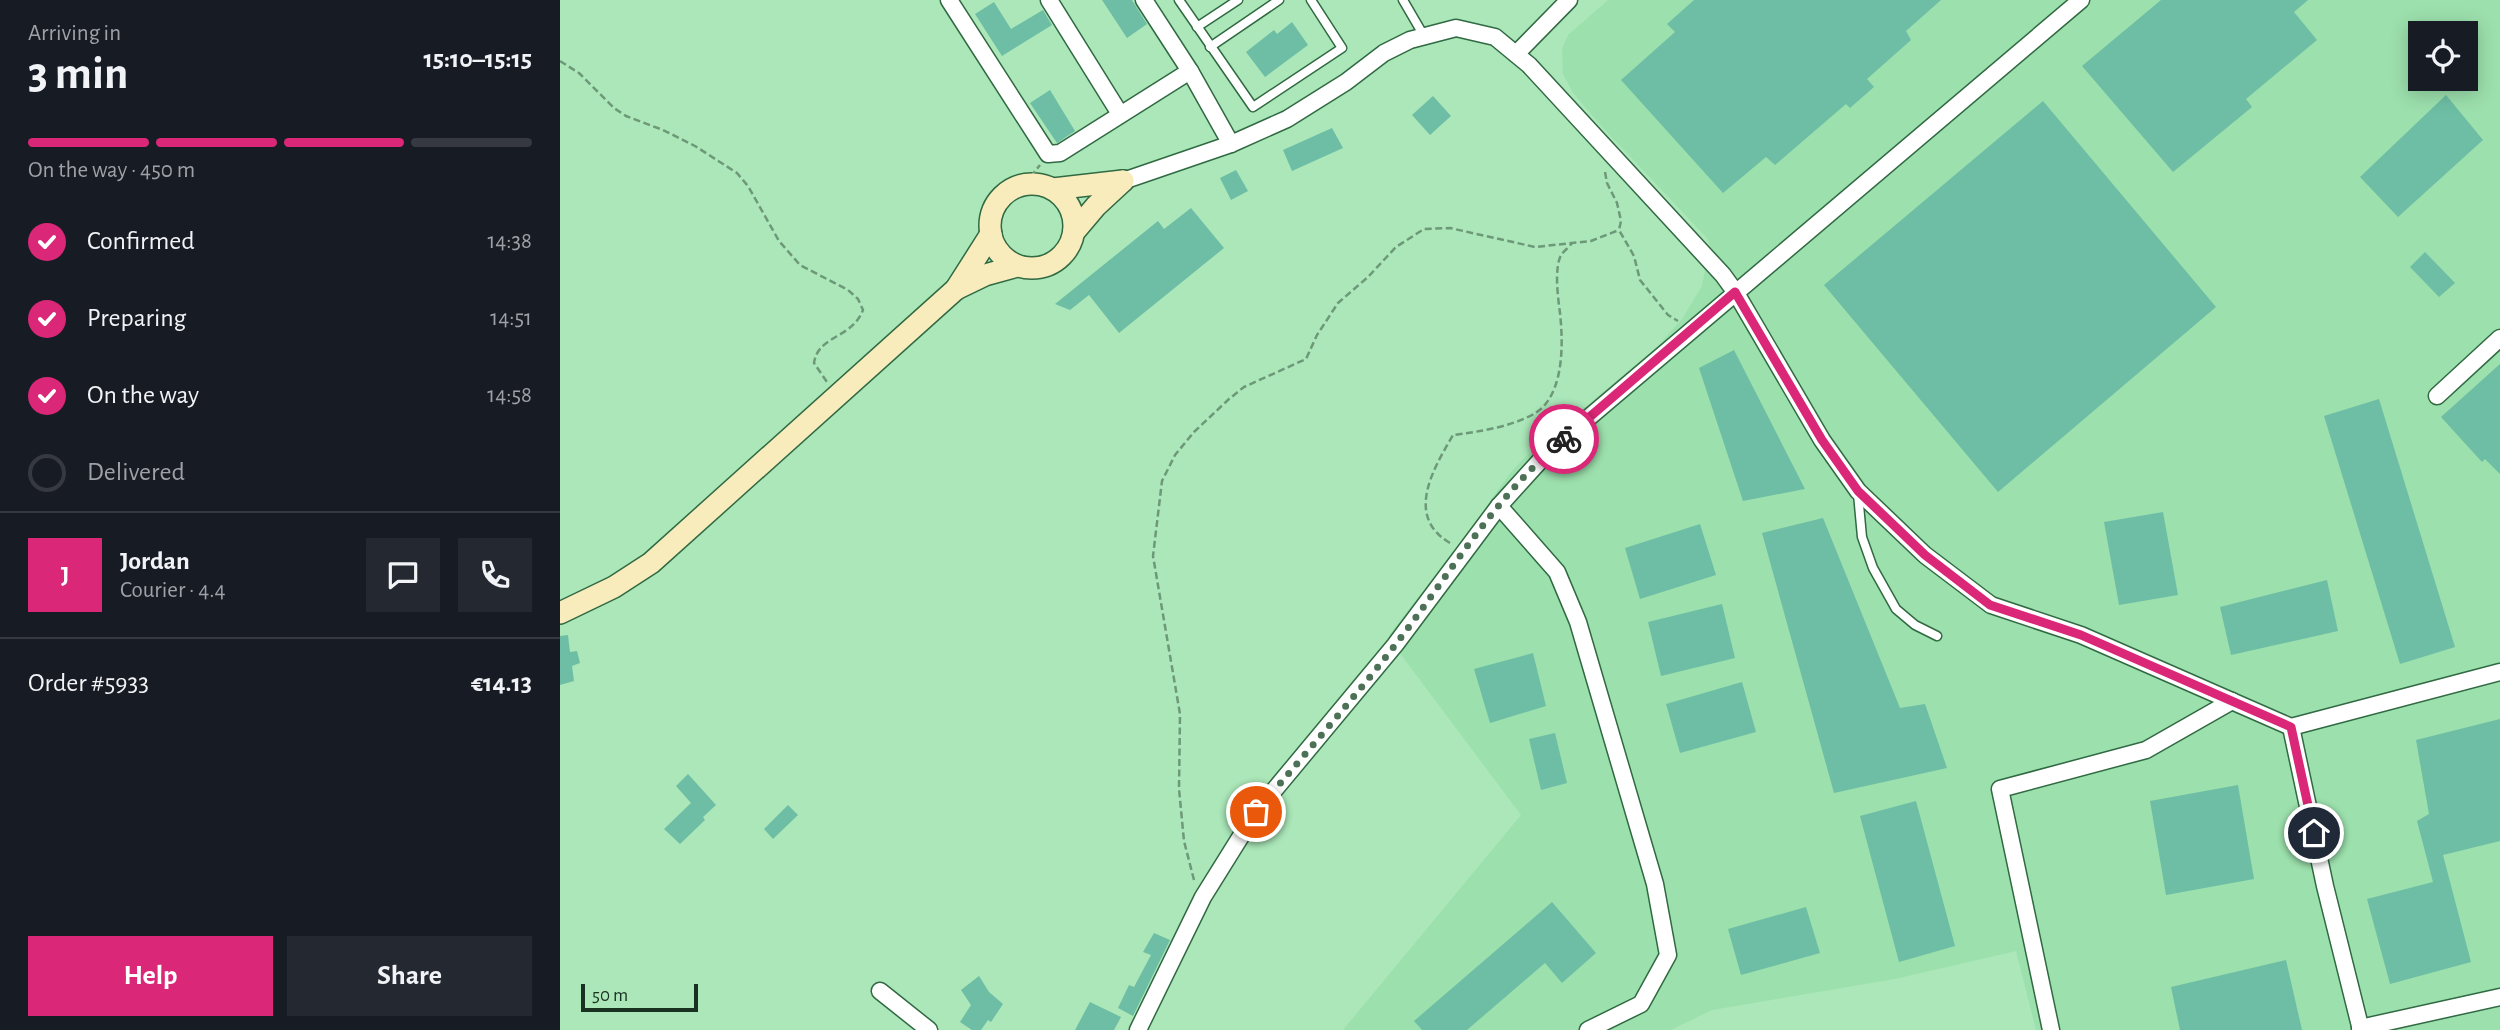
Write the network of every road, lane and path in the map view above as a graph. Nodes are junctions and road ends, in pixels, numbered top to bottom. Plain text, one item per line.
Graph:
1 (949, 0) edge
2 (1048, 0) edge
3 (1144, 0) edge
4 (1179, 0) edge
5 (1238, 0) edge
6 (1279, 0) edge
7 (1311, 0) edge
8 (1403, 0) edge
9 (1569, 0) edge
10 (2081, 0) edge
11 (1197, 27) junction
12 (1424, 36) junction
13 (1210, 47) junction
14 (1516, 54) junction
15 (560, 61) edge
16 (1190, 71) junction
17 (1120, 114) junction
18 (1231, 144) junction
19 (1602, 146) junction
20 (1048, 154) junction
21 (1123, 181) junction
22 (1024, 185) junction
23 (1053, 189) junction
24 (1619, 230) junction
25 (1074, 232) junction
26 (991, 234) junction
27 (1572, 242) junction
28 (1017, 266) junction
29 (956, 289) junction
30 (1735, 292) junction
31 (1704, 320) junction
32 (2500, 338) edge
33 (839, 394) junction
34 (2437, 396) dead end
35 (1858, 491) junction
36 (1499, 506) junction
37 (1465, 552) junction
38 (560, 612) edge
39 (1937, 636) dead end
40 (2500, 672) edge
41 (2232, 701) junction
42 (2291, 727) junction
43 (1200, 902) junction
44 (880, 991) dead end
45 (2500, 996) edge
46 (2360, 1029) edge
47 (929, 1030) edge
48 (1138, 1030) edge
49 (1588, 1030) edge
50 (2051, 1030) edge

1 - 20 street
2 - 17 street
3 - 16 street
4 - 11 lane
5 - 11 lane
6 - 13 lane
7 - 13 lane
8 - 12 lane
9 - 14 street
10 - 30 street
11 - 13 lane
12 - 14 street
12 - 18 street
14 - 19 street
15 - 33 path
16 - 17 street
16 - 18 street
17 - 20 street
18 - 21 street
19 - 24 path
19 - 30 street
20 - 22 path
21 - 23 street
21 - 25 street
22 - 23 street
22 - 26 street
23 - 25 street
24 - 27 path
24 - 31 path
25 - 28 street
26 - 28 street
26 - 29 street
27 - 37 path
27 - 43 path
28 - 29 street
29 - 33 street
30 - 31 street
30 - 35 street
31 - 36 street
32 - 34 street
33 - 38 street
35 - 39 lane
35 - 41 street
36 - 37 street
36 - 49 street
37 - 43 street
40 - 42 street
41 - 42 street
41 - 50 street
42 - 46 street
43 - 48 street
44 - 47 street
45 - 46 street

